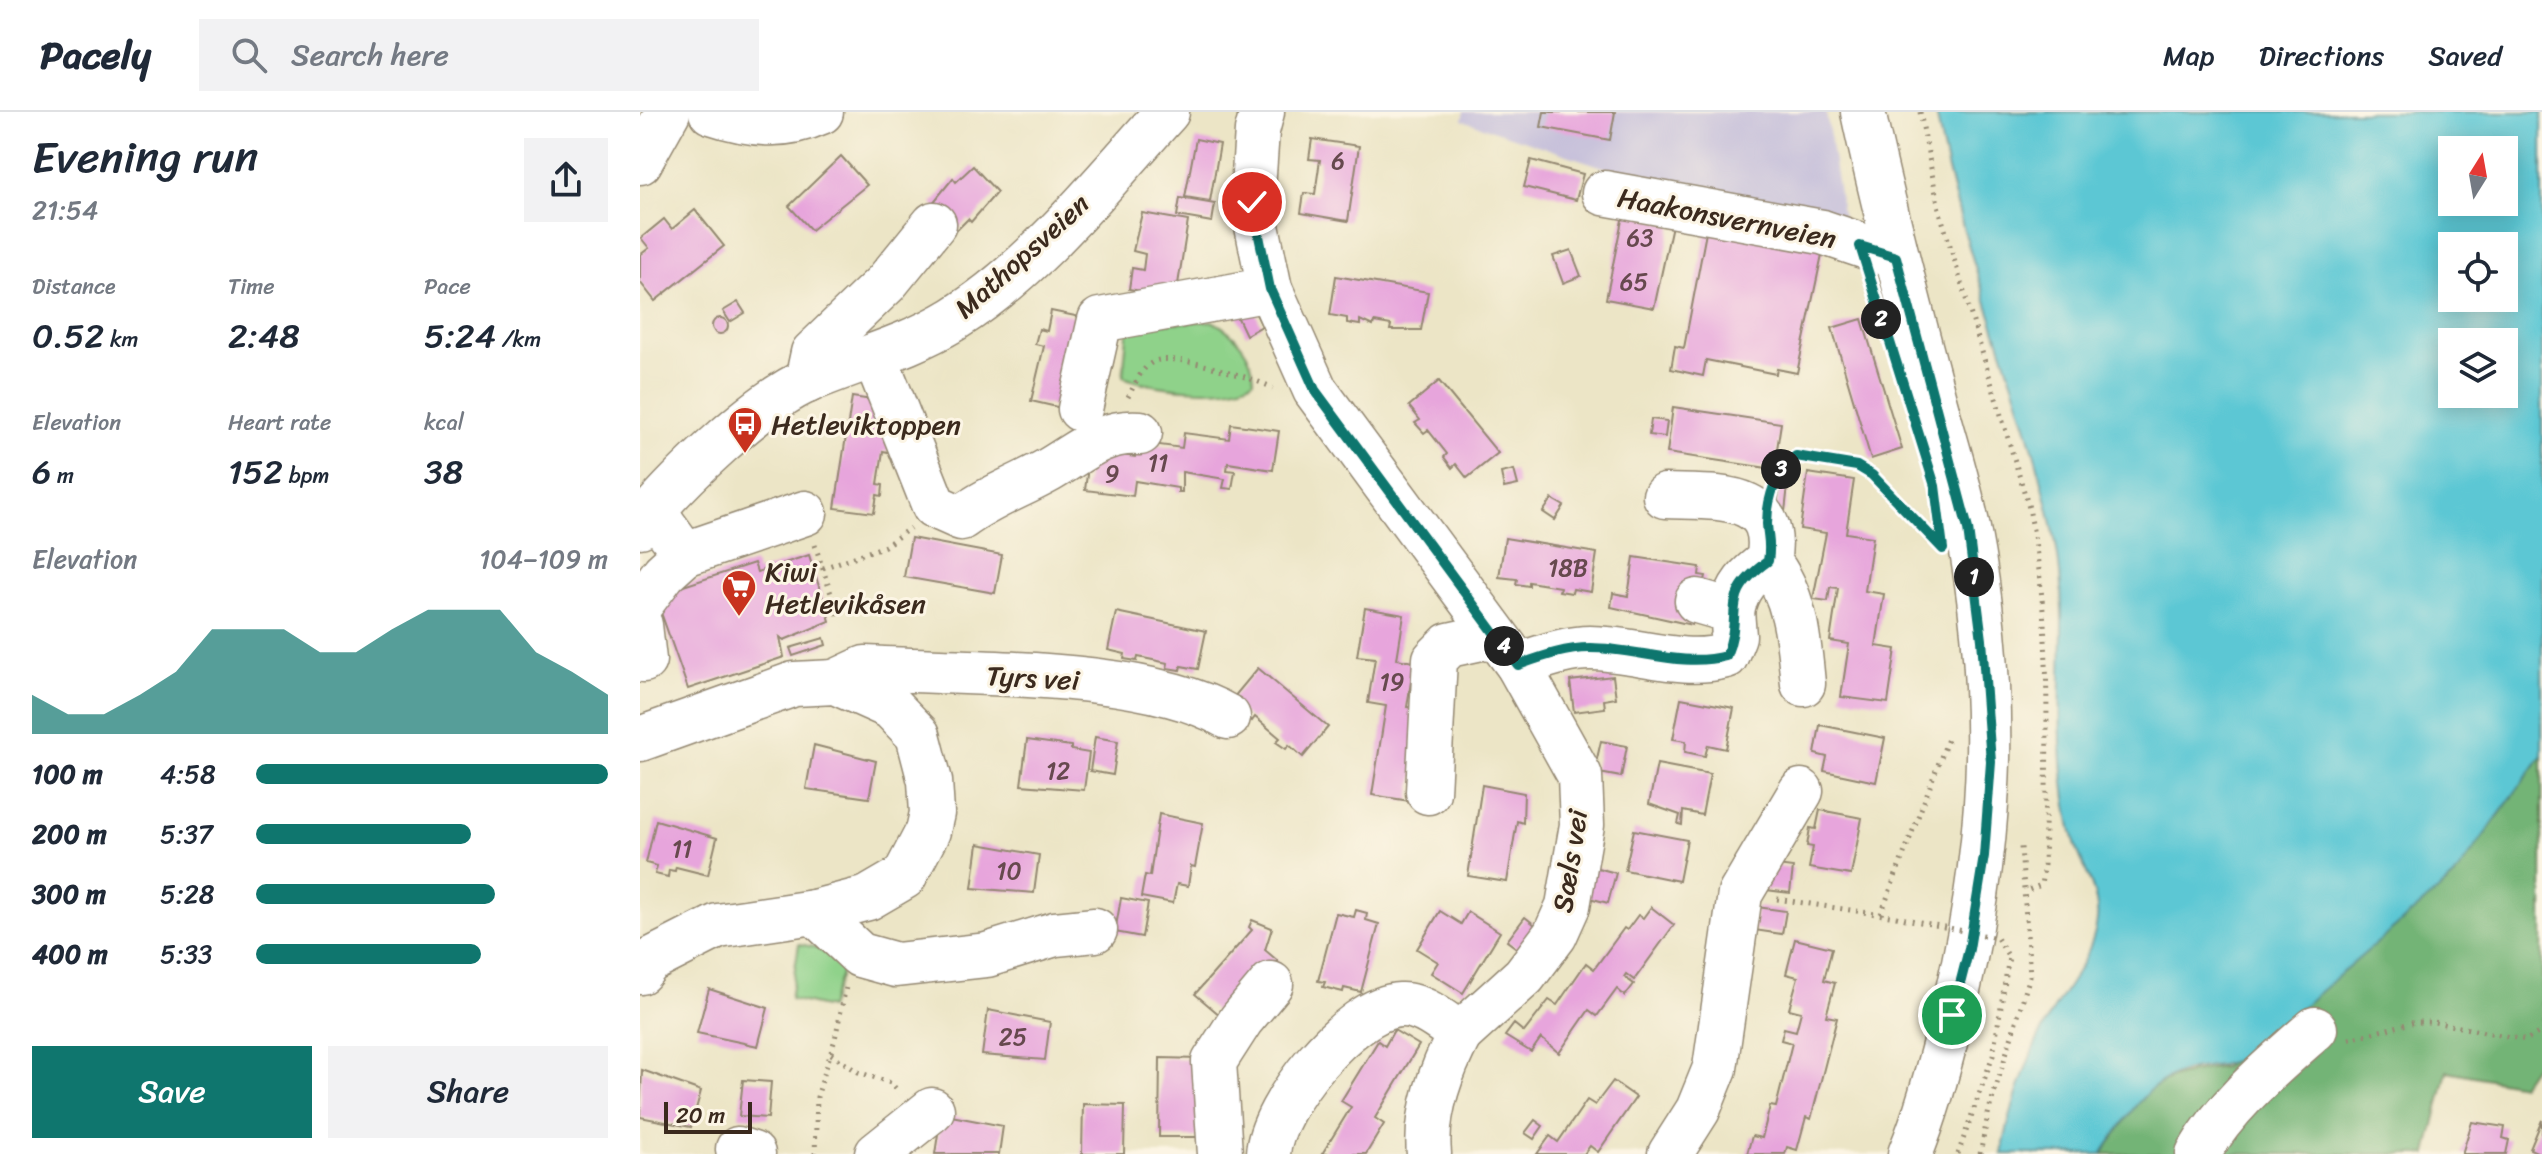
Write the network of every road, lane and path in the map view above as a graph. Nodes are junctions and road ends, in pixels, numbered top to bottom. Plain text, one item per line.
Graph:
1 (668, 112) edge
2 (711, 112) edge
3 (821, 112) edge
4 (1167, 112) edge
5 (1262, 112) edge
6 (1863, 112) edge
7 (1920, 112) edge
8 (640, 162) edge
9 (1604, 193) dead end
10 (934, 224) dead end
11 (1896, 257) junction
12 (1270, 289) junction
13 (875, 357) junction
14 (807, 381) junction
15 (1323, 401) junction
16 (1080, 409) dead end
17 (1136, 412) joint
18 (1665, 496) dead end
19 (934, 506) junction
20 (805, 513) joint
21 (646, 518) edge
22 (1933, 539) dead end
23 (1768, 542) junction
24 (685, 554) junction
25 (823, 568) junction
26 (640, 605) edge
27 (838, 615) dead end
28 (1506, 650) junction
29 (835, 682) junction
30 (1803, 684) dead end
31 (1228, 717) dead end
32 (1951, 722) dead end
33 (640, 739) edge
34 (1801, 791) dead end
35 (1428, 792) dead end
36 (2026, 891) dead end
37 (1769, 898) dead end
38 (814, 912) junction
39 (1881, 914) junction
40 (1095, 930) dead end
41 (860, 955) junction
42 (640, 972) edge
43 (1271, 984) dead end
44 (2542, 1031) edge
45 (1460, 1034) junction
46 (2329, 1035) joint
47 (831, 1054) junction
48 (932, 1110) joint
49 (1426, 1153) edge
50 (815, 1154) edge
51 (877, 1154) edge
52 (1220, 1154) edge
53 (1268, 1154) edge
54 (1670, 1154) edge
55 (1910, 1154) edge
56 (1958, 1154) edge
57 (2198, 1154) edge

1 - 8 street
2 - 3 street
4 - 13 street, Mathopsveien
5 - 12 street, Sæls vei
6 - 11 street
7 - 36 path
9 - 11 street, Haakonsvernveien
10 - 14 street
11 - 55 street
12 - 15 street, Sæls vei
12 - 16 street
13 - 14 street, Mathopsveien
13 - 19 street
14 - 21 street, Mathopsveien
15 - 17 path
15 - 28 street, Sæls vei
17 - 19 street
18 - 23 street
19 - 25 path
20 - 24 street
20 - 25 path
21 - 24 street
22 - 23 path
23 - 28 street
23 - 30 street
24 - 26 street
25 - 27 path
28 - 35 street
28 - 45 street, Sæls vei
29 - 31 street, Tyrs vei
29 - 33 street, Tyrs vei
29 - 38 street, Tyrs vei
32 - 39 path
34 - 54 street
37 - 39 path
38 - 41 street
38 - 42 street, Tyrs vei
39 - 56 path, bridge
40 - 41 street
41 - 47 path
43 - 52 street
44 - 46 path
45 - 49 street, Sæls vei
45 - 53 street
46 - 57 street
47 - 48 path
47 - 50 path
48 - 51 street

